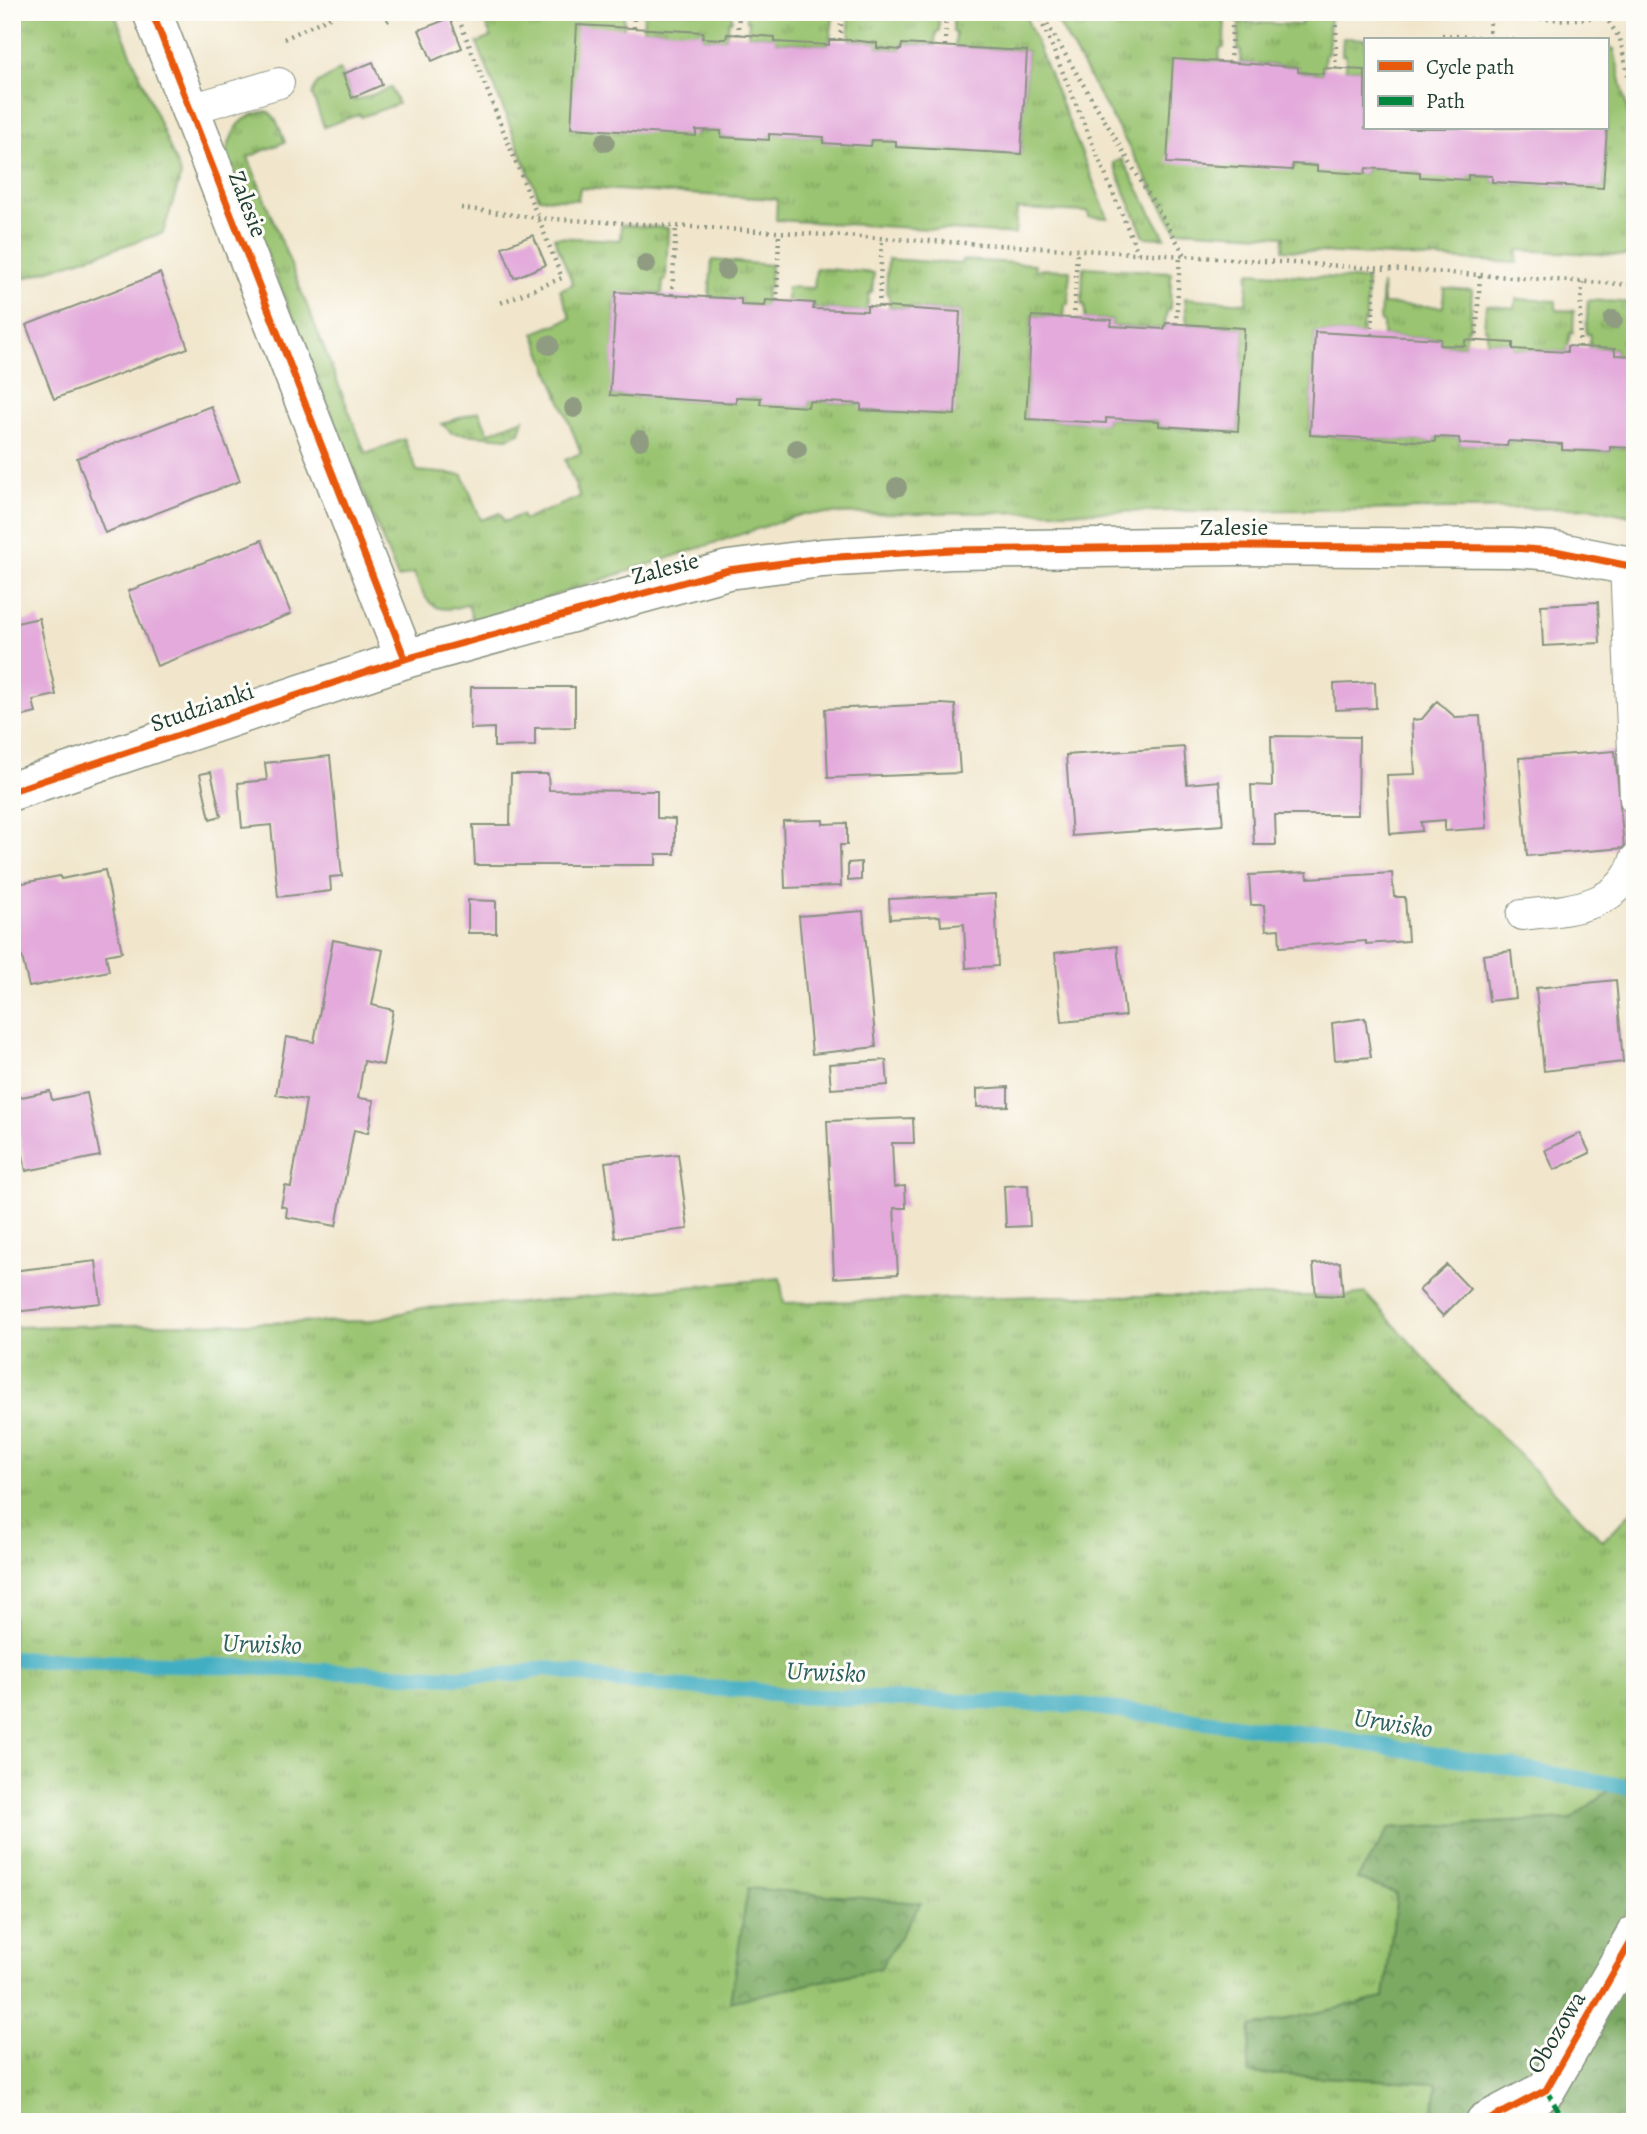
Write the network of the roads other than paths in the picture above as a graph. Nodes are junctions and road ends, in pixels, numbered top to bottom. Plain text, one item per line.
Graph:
1 (152, 12) edge
2 (278, 83) dead end
3 (191, 109) junction
4 (1630, 566) edge
5 (405, 659) junction
6 (12, 791) edge
7 (1635, 799) edge
8 (1635, 859) edge
9 (1522, 915) dead end
10 (1635, 1935) edge
11 (1485, 2122) edge

1 - 3 street, Zalesie
2 - 3 lane
3 - 5 street, Zalesie
4 - 5 street, Zalesie
4 - 7 lane
5 - 6 street, Studzianki
8 - 9 lane
10 - 11 street, Obozowa

